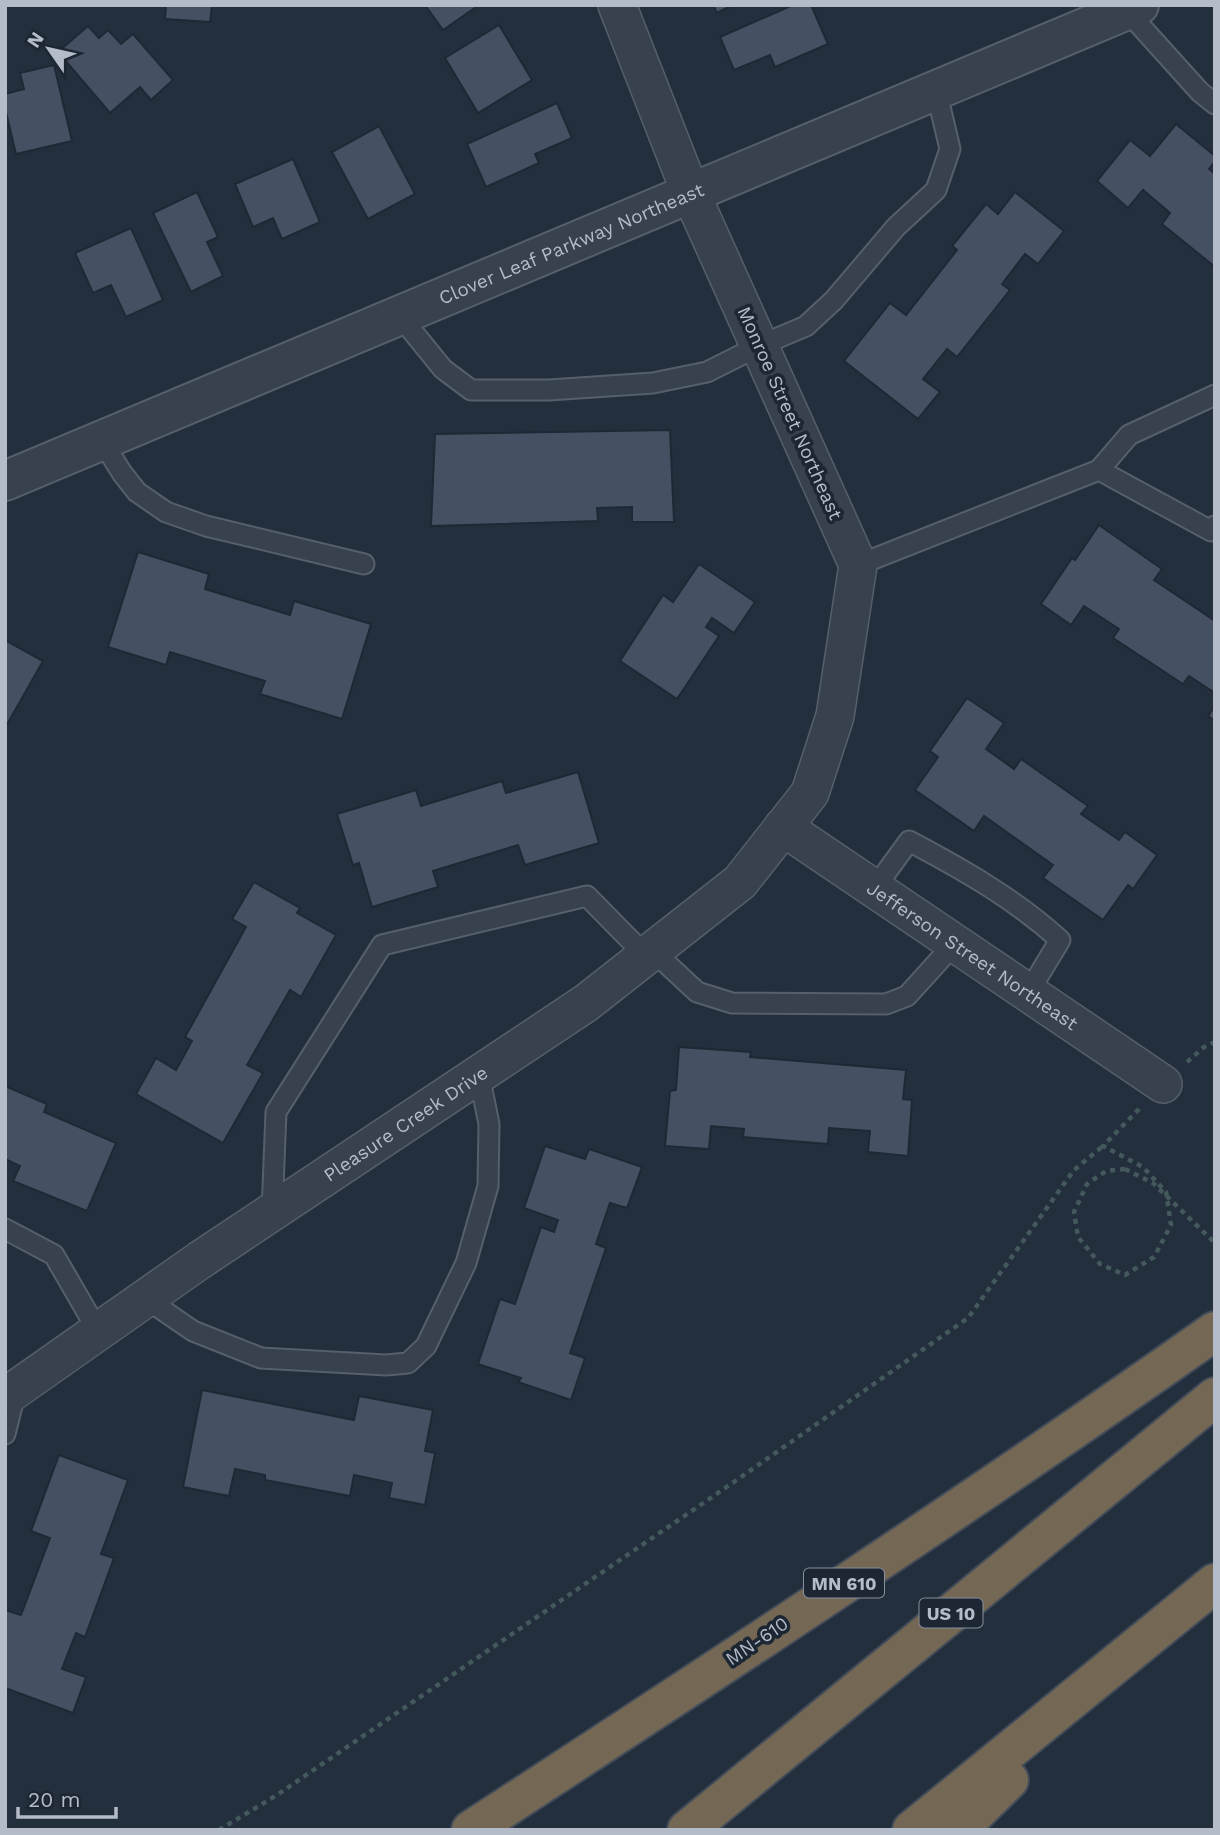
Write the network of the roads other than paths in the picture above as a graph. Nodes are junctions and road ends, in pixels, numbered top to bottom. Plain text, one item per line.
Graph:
1 (617, 5) edge
2 (1130, 7) edge
3 (936, 90) junction
4 (1215, 104) edge
5 (691, 194) junction
6 (400, 316) junction
7 (759, 346) junction
8 (1215, 395) edge
9 (102, 441) junction
10 (1099, 470) junction
11 (5, 481) edge
12 (1215, 526) edge
13 (364, 564) dead end
14 (858, 565) junction
15 (783, 827) junction
16 (874, 889) junction
17 (955, 943) junction
18 (649, 953) junction
19 (1028, 993) junction
20 (479, 1075) junction
21 (1163, 1084) road end
22 (272, 1213) junction
23 (5, 1229) edge
24 (145, 1298) junction
25 (98, 1331) junction
26 (1215, 1331) edge
27 (11, 1393) edge
28 (1215, 1397) edge
29 (5, 1434) edge
30 (1209, 1588) edge
31 (471, 1830) edge
32 (687, 1830) edge
33 (912, 1830) edge
34 (958, 1830) edge

1 - 5 street, Monroe Street Northeast
2 - 3 street, Clover Leaf Parkway Northeast
2 - 4 lane
3 - 5 street, Clover Leaf Parkway Northeast
3 - 7 lane
5 - 6 street, Clover Leaf Parkway Northeast
5 - 7 street, Monroe Street Northeast
6 - 7 lane
6 - 9 street, Clover Leaf Parkway Northeast
7 - 14 street, Monroe Street Northeast
8 - 10 lane
9 - 11 street, Clover Leaf Parkway Northeast
9 - 13 lane
10 - 12 lane
10 - 14 lane
14 - 15 street
15 - 16 street, Jefferson Street Northeast
15 - 18 street, Pleasure Creek Drive
16 - 17 street, Jefferson Street Northeast
16 - 19 lane
17 - 18 lane
17 - 19 street, Jefferson Street Northeast
18 - 20 street, Pleasure Creek Drive
18 - 22 lane
19 - 21 street, Jefferson Street Northeast
20 - 22 street, Pleasure Creek Drive
20 - 24 lane
22 - 24 street, Pleasure Creek Drive
23 - 25 lane
24 - 25 street, Pleasure Creek Drive
25 - 27 street, Pleasure Creek Drive
26 - 31 highway, MN-610 / MN 610
27 - 29 lane
28 - 32 highway, US 10
30 - 33 highway
30 - 34 highway

